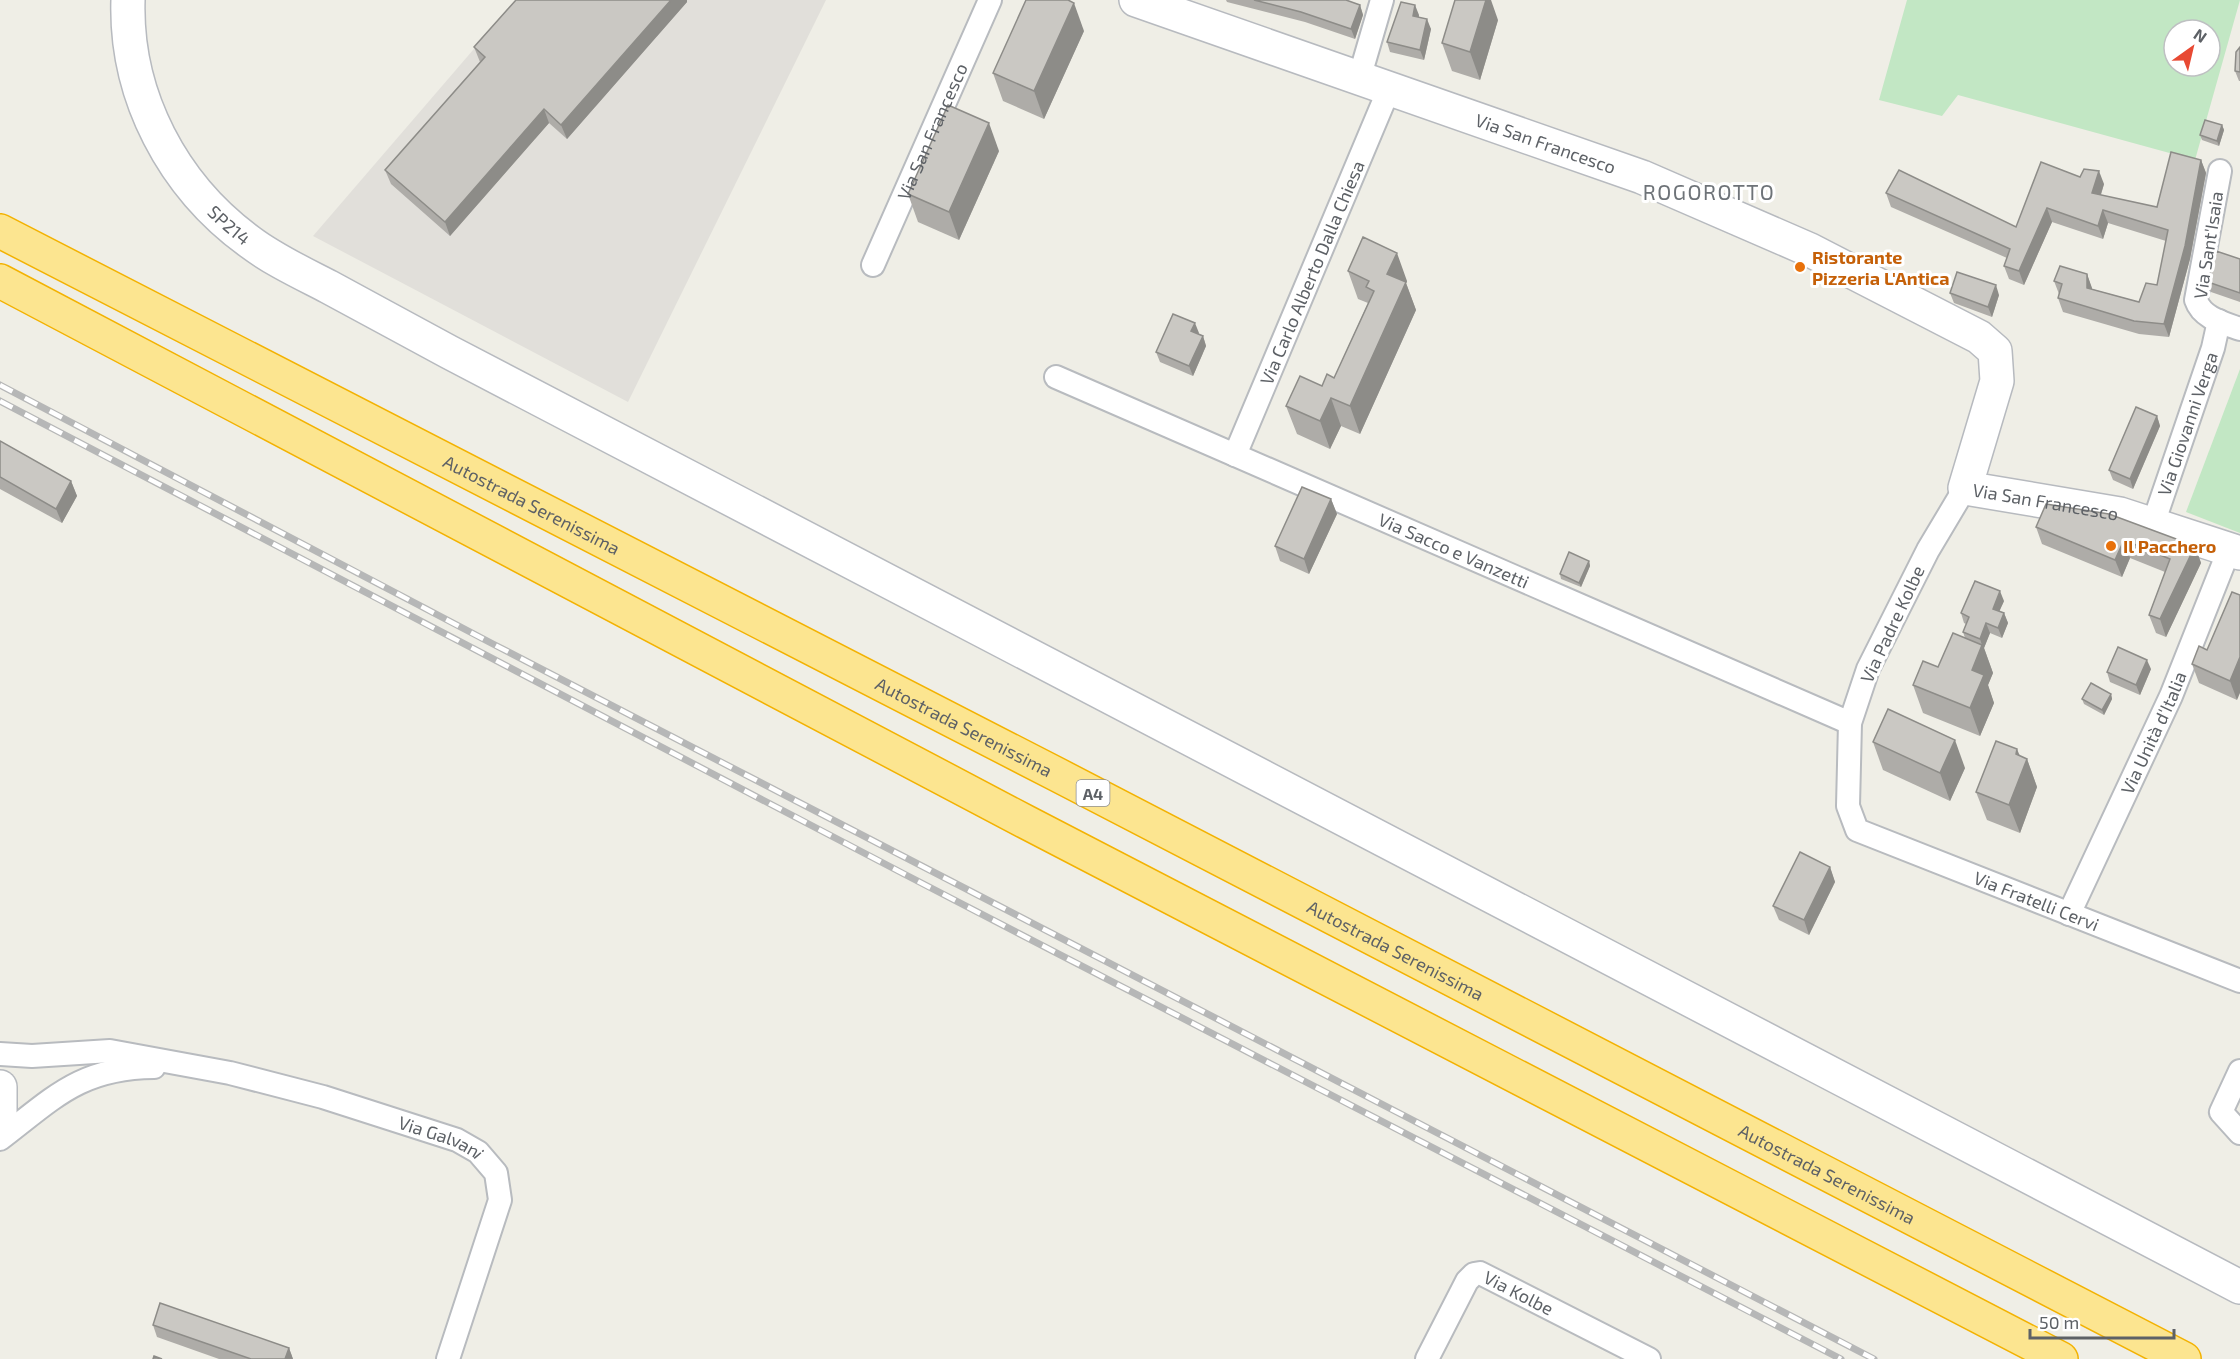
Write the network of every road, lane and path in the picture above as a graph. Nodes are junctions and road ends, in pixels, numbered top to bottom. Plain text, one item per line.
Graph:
1 (128, 0) edge
2 (990, 0) edge
3 (1136, 0) edge
4 (1382, 0) edge
5 (1374, 84) junction
6 (2220, 171) dead end
7 (0, 231) edge
8 (873, 265) dead end
9 (0, 281) edge
10 (2218, 321) junction
11 (2240, 329) edge
12 (1056, 377) dead end
13 (1235, 455) junction
14 (1965, 488) junction
15 (2153, 524) junction
16 (2234, 551) edge
17 (1850, 723) junction
18 (1848, 806) joint
19 (2069, 914) junction
20 (2240, 981) edge
21 (0, 1054) edge
22 (189, 1066) junction
23 (2240, 1071) edge
24 (0, 1087) edge
25 (0, 1122) edge
26 (2240, 1132) edge
27 (0, 1139) edge
28 (2240, 1287) edge
29 (448, 1359) edge
30 (1427, 1359) edge
31 (1649, 1359) edge
32 (2061, 1359) edge
33 (2184, 1359) edge

1 - 28 street, SP214 / SP214
2 - 8 street, Via San Francesco
3 - 5 street, Via San Francesco
4 - 5 street, Via Carlo Alberto Dalla Chiesa
5 - 13 street, Via Carlo Alberto Dalla Chiesa
5 - 14 street, Via San Francesco
6 - 10 street, Via Sant'Isaia
7 - 33 highway, Autostrada Serenissima / A4
9 - 32 highway
10 - 11 street, Via Sant'Isaia
10 - 15 street, Via Giovanni Verga
12 - 13 street, Via Sacco e Vanzetti
13 - 17 street, Via Sacco e Vanzetti
14 - 15 street, Via San Francesco
14 - 17 street, Via Padre Kolbe
15 - 16 street, Via San Francesco
16 - 19 street, Via Unità d'Italia
17 - 18 street, Via Padre Kolbe
18 - 19 street, Via Fratelli Cervi
19 - 20 street, Via Fratelli Cervi
21 - 22 street, Via Galvani
22 - 27 street, Via Galvani
22 - 29 street, Via Galvani
23 - 26 street
24 - 25 street
30 - 31 street, Via Kolbe

